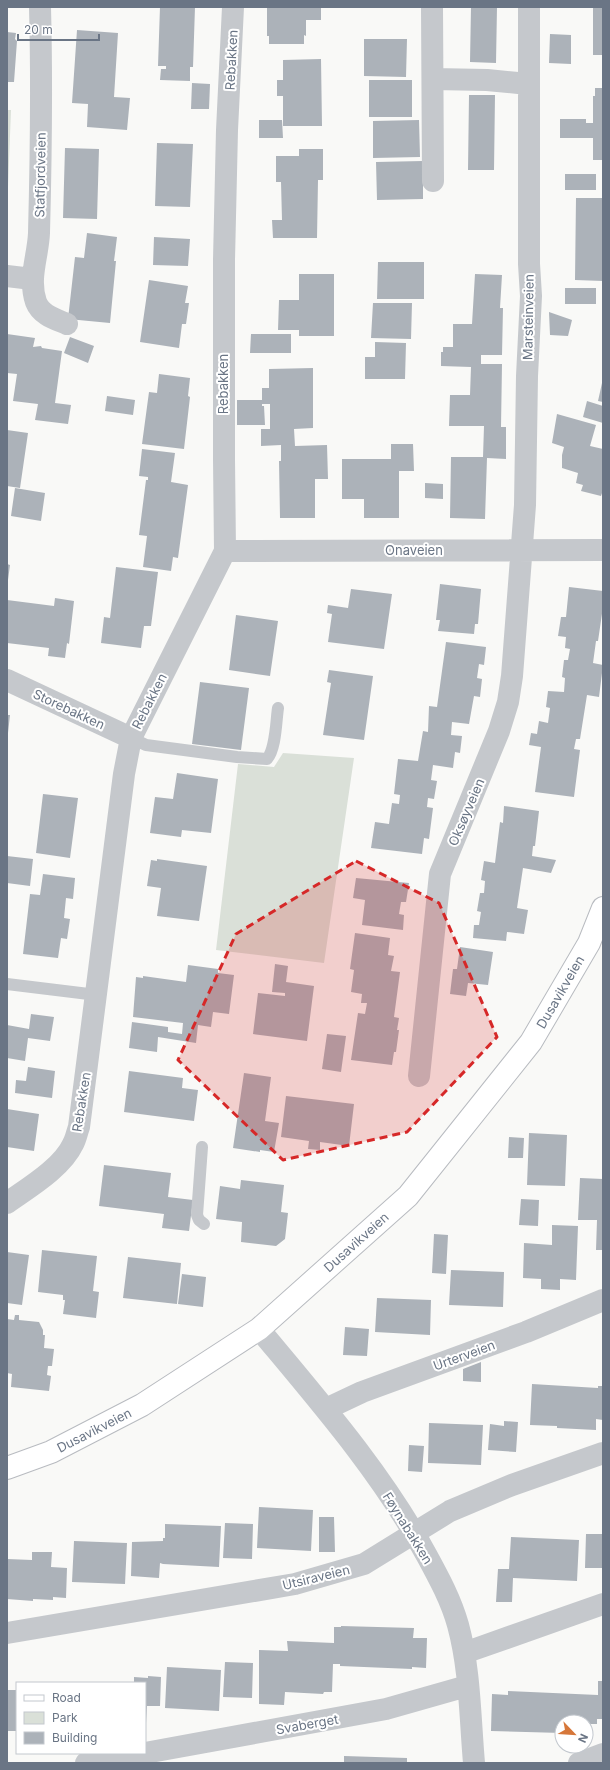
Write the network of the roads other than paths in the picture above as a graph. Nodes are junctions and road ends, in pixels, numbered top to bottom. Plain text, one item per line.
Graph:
1 (40, 7) edge
2 (234, 7) edge
3 (432, 7) edge
4 (529, 7) edge
5 (433, 79) junction
6 (528, 84) junction
7 (434, 180) dead end
8 (7, 276) edge
9 (32, 278) junction
10 (67, 324) dead end
11 (523, 550) junction
12 (603, 550) edge
13 (225, 551) junction
14 (7, 680) edge
15 (278, 708) dead end
16 (131, 738) junction
17 (603, 908) edge
18 (7, 984) edge
19 (97, 995) junction
20 (419, 1076) dead end
21 (202, 1147) dead end
22 (7, 1203) edge
23 (204, 1224) dead end
24 (603, 1300) edge
25 (259, 1329) junction
26 (326, 1409) junction
27 (603, 1453) edge
28 (7, 1468) edge
29 (414, 1533) junction
30 (603, 1604) edge
31 (7, 1633) edge
32 (464, 1653) junction
33 (467, 1686) junction
34 (146, 1753) edge
35 (138, 1754) edge
36 (603, 1754) edge
37 (86, 1763) edge
38 (474, 1763) edge
39 (579, 1763) edge

1 - 9 street, Statfjordveien
2 - 13 street, Rebakken
3 - 5 street
4 - 6 street, Marsteinveien
5 - 6 street
5 - 7 street
6 - 11 street, Marsteinveien
8 - 9 street
9 - 10 street, Statfjordveien
11 - 12 street, Onaveien
11 - 13 street, Onaveien
11 - 20 street, Oksøyveien
13 - 16 street, Rebakken
14 - 16 street, Storebakken
15 - 16 lane, Rebakken
16 - 19 street, Rebakken
17 - 25 main road, Dusavikveien
18 - 19 lane
19 - 22 street, Rebakken
21 - 23 lane
24 - 26 street, Urterveien
25 - 26 street, Føynabakken
25 - 28 main road, Dusavikveien
26 - 29 street, Føynabakken
27 - 29 street, Utsiraveien
29 - 31 street, Utsiraveien
29 - 32 street, Føynabakken
30 - 32 street
32 - 33 street, Føynabakken
33 - 34 street, Svaberget
33 - 38 street, Føynabakken
35 - 37 street, Svaberget
36 - 39 street

